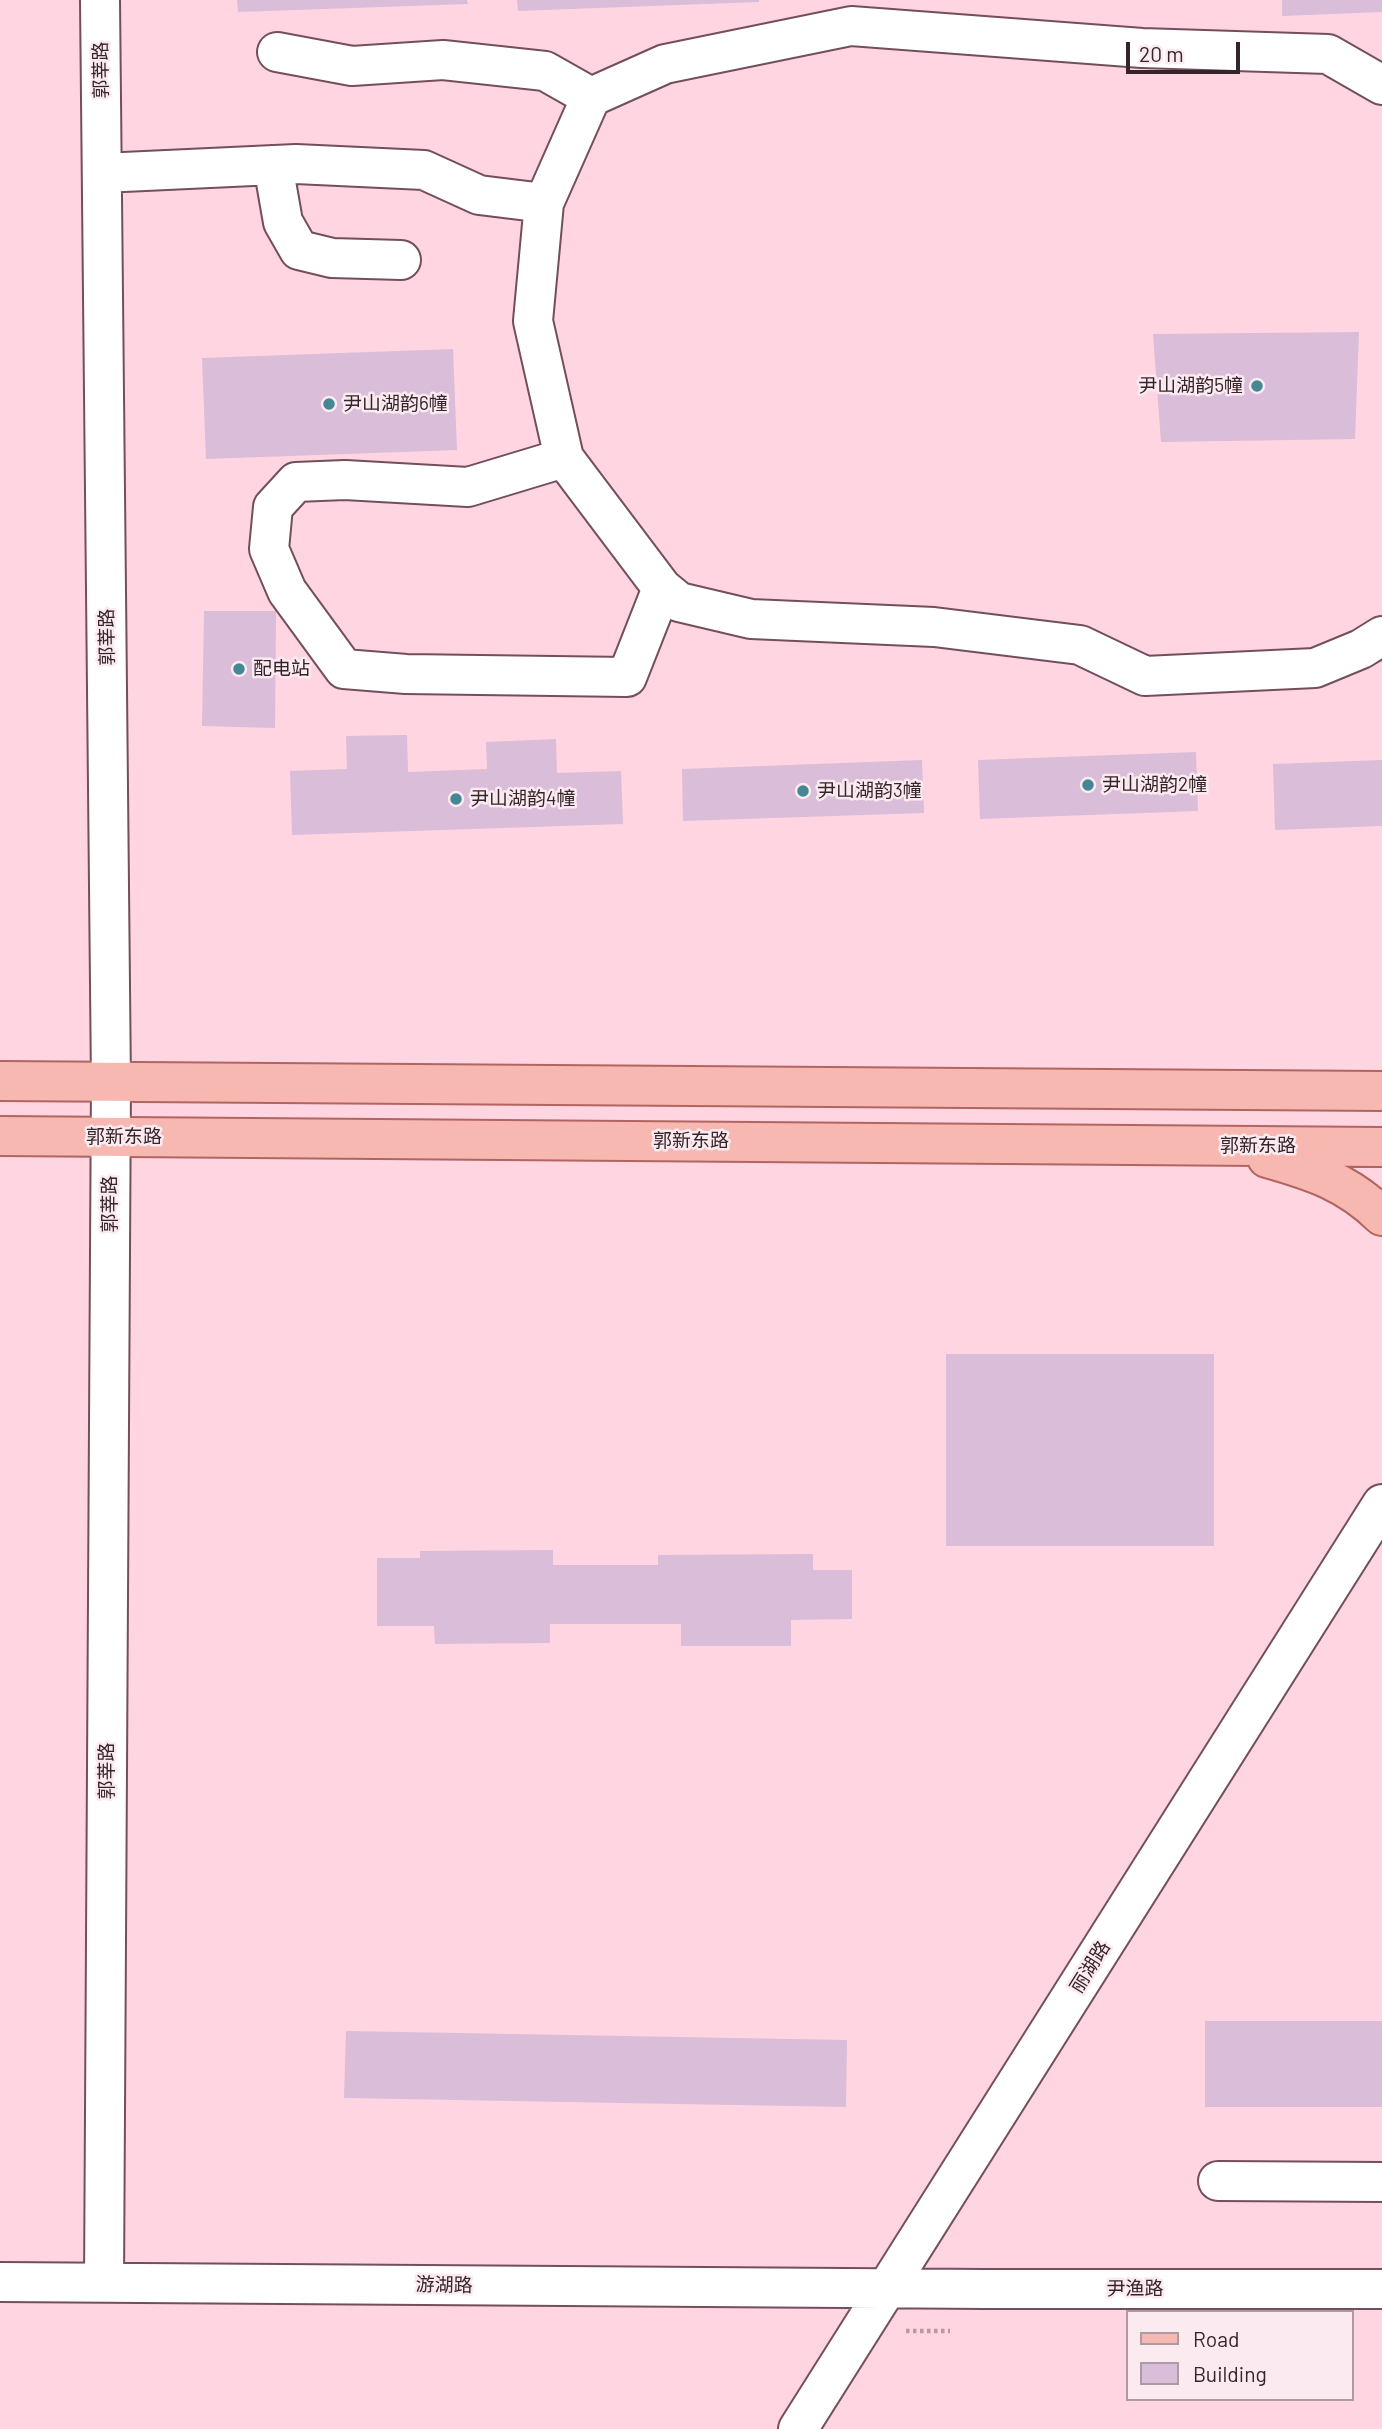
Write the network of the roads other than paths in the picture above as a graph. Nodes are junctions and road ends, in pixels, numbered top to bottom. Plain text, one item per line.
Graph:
1 (100, 0) edge
2 (851, 13) edge
3 (277, 52) dead end
4 (1382, 85) edge
5 (592, 96) junction
6 (273, 165) junction
7 (102, 173) junction
8 (544, 203) junction
9 (401, 260) dead end
10 (564, 458) junction
11 (662, 589) junction
12 (1375, 645) edge
13 (0, 1081) edge
14 (111, 1082) junction
15 (1382, 1091) edge
16 (0, 1136) edge
17 (110, 1137) junction
18 (1225, 1146) junction
19 (1382, 1147) edge
20 (1382, 1216) edge
21 (1382, 1504) edge
22 (1218, 2181) dead end
23 (1382, 2182) edge
24 (0, 2282) edge
25 (104, 2282) junction
26 (888, 2289) junction
27 (1382, 2289) edge
28 (798, 2429) edge

1 - 7 street, 郭莘路
2 - 4 street
2 - 5 street
3 - 5 street
5 - 8 street
6 - 7 street
6 - 8 street
6 - 9 street
7 - 14 street, 郭莘路
8 - 10 street
10 - 11 street
10 - 11 street
11 - 12 street
13 - 14 main road
14 - 15 main road
14 - 17 street, 郭莘路
16 - 17 main road, 郭新东路
17 - 18 main road, 郭新东路
17 - 25 street, 郭莘路
18 - 19 main road, 郭新东路
18 - 20 main road
21 - 26 street, 丽湖路
22 - 23 street
24 - 25 street, 游湖路
25 - 26 street, 游湖路
26 - 27 street, 尹渔路
26 - 28 street, 丽湖路

